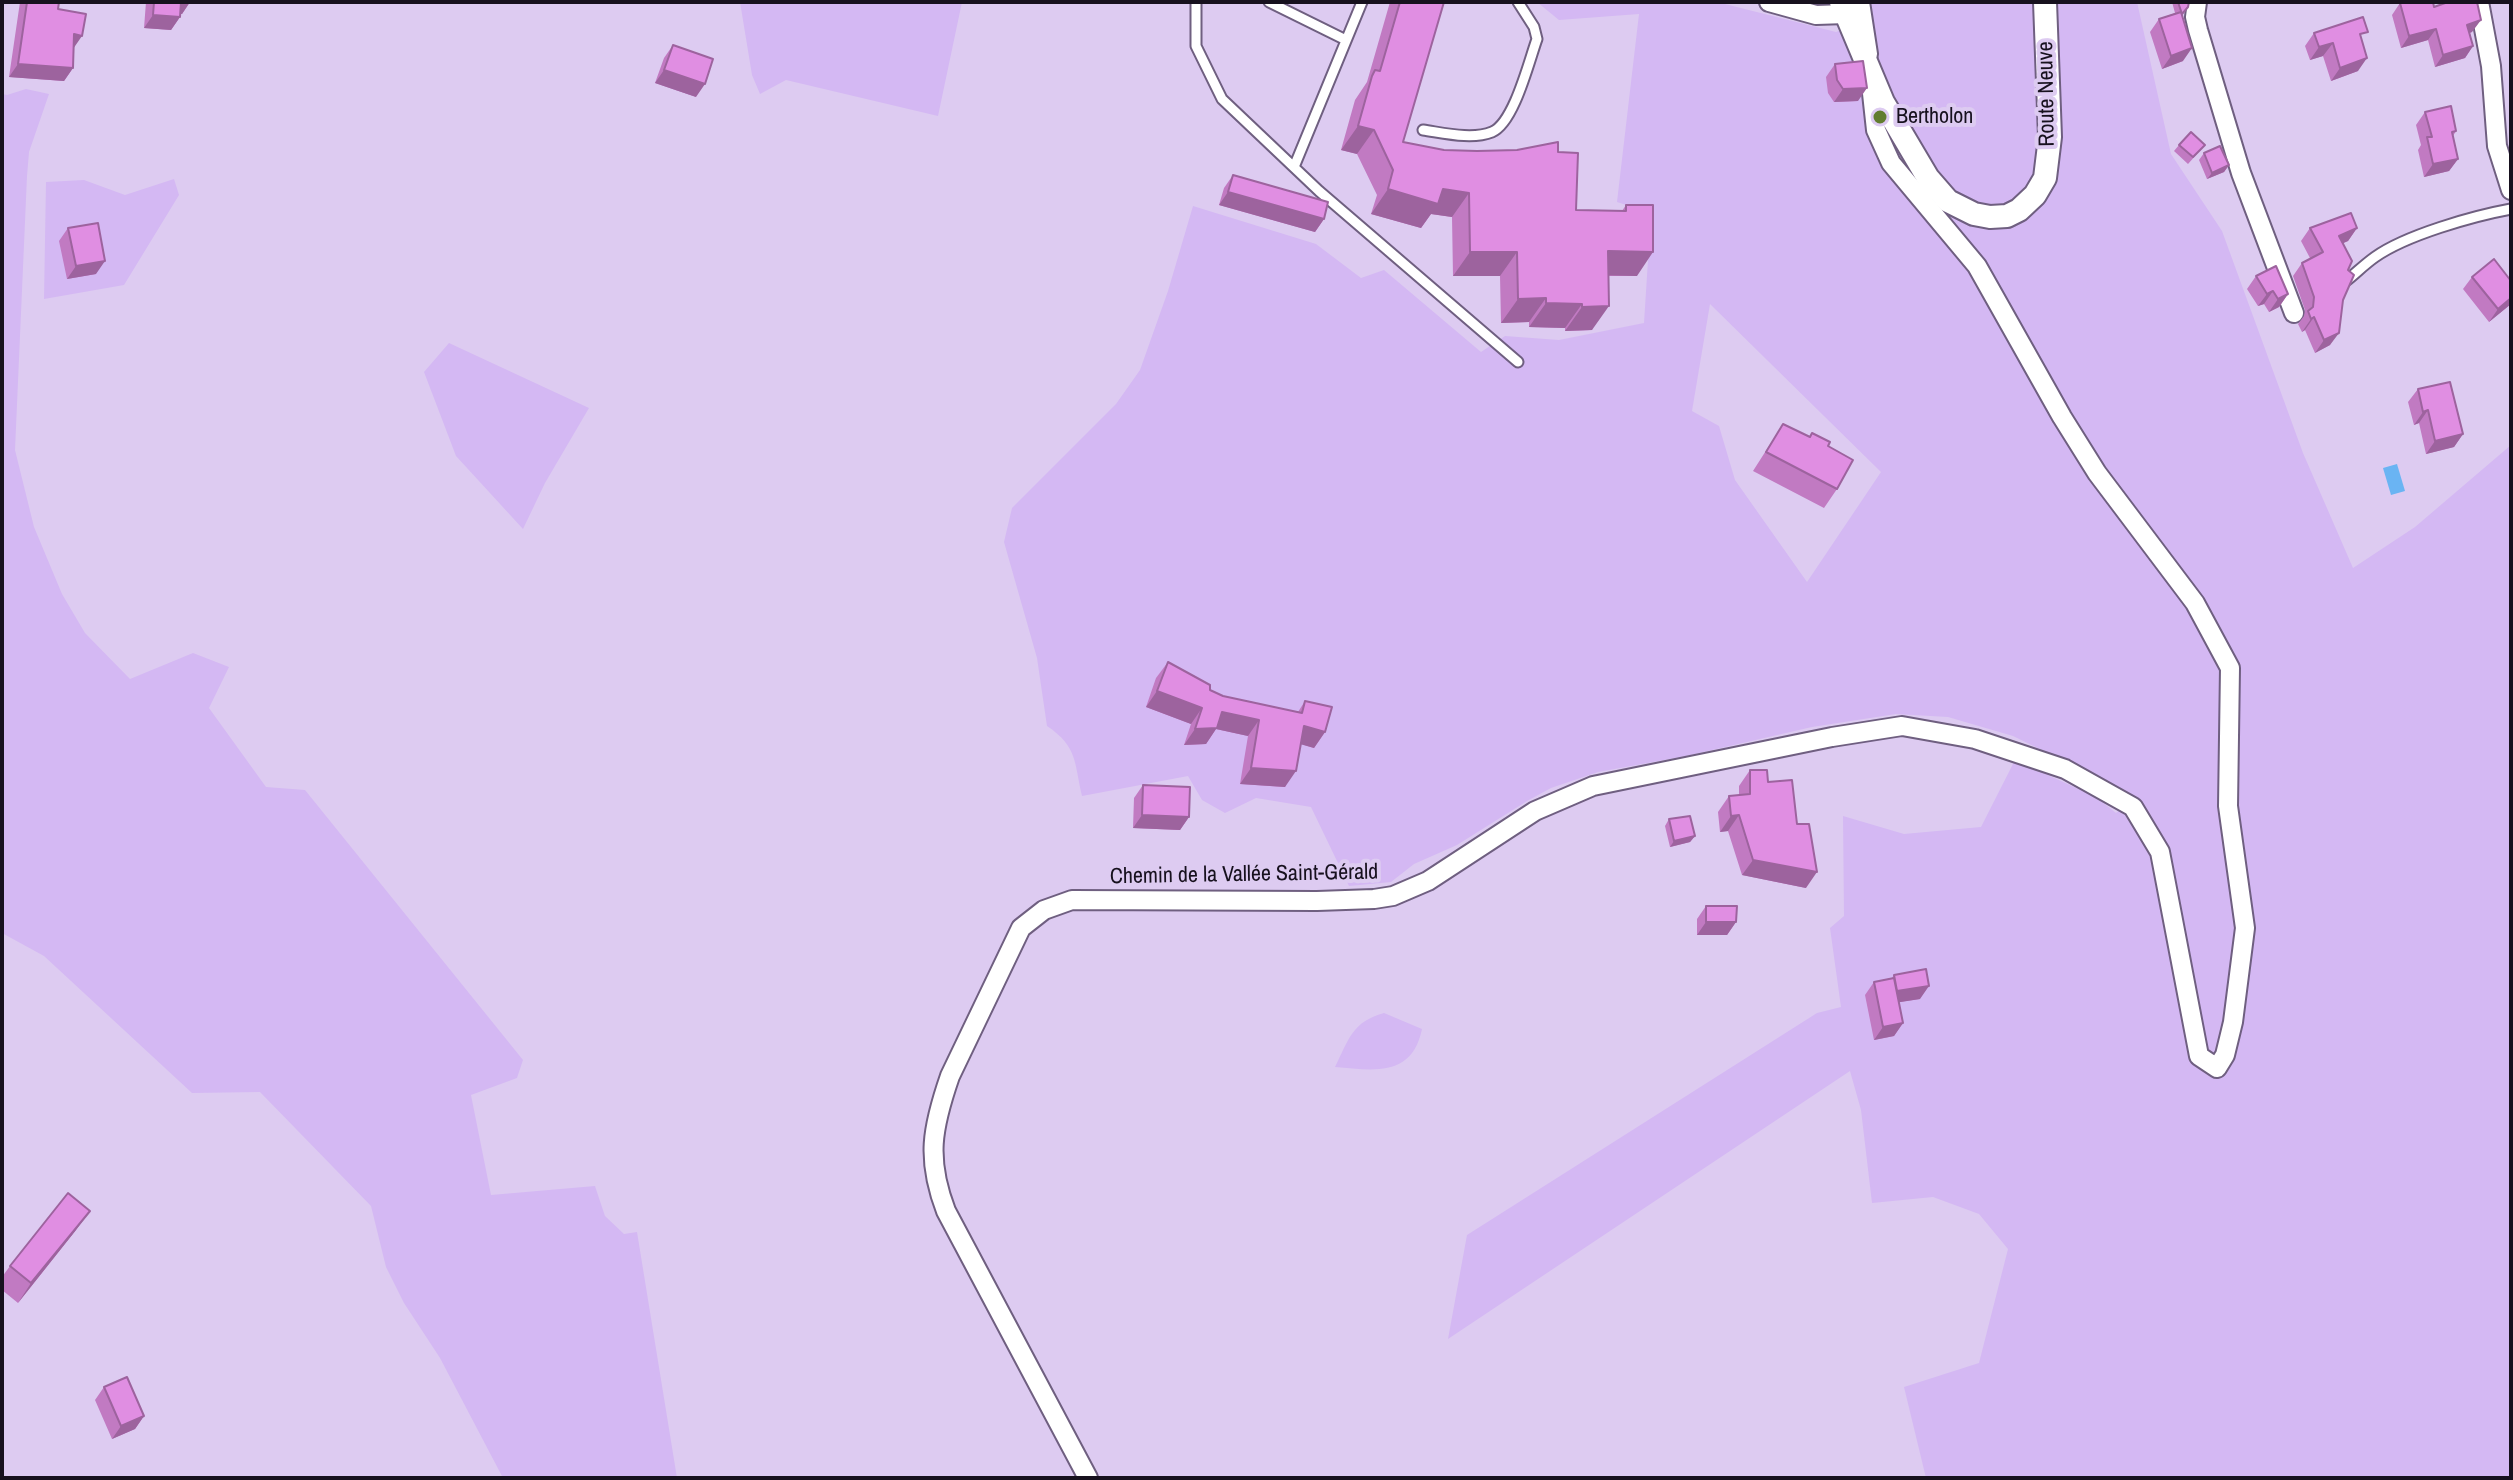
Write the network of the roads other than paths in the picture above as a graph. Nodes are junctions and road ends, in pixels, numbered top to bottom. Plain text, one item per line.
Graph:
1 (1196, 2) edge
2 (1269, 2) edge
3 (1362, 2) edge
4 (1518, 2) edge
5 (1769, 2) edge
6 (2045, 2) edge
7 (2197, 2) edge
8 (2479, 2) edge
9 (1849, 6) edge
10 (1346, 40) junction
11 (1870, 67) junction
12 (1423, 130) dead end
13 (1294, 167) junction
14 (2511, 190) edge
15 (2511, 209) edge
16 (2346, 281) edge
17 (2294, 313) dead end
18 (1518, 362) dead end
19 (1088, 1478) edge

1 - 13 lane
2 - 10 lane
3 - 10 lane
4 - 12 lane
5 - 9 street
6 - 11 street, Route Neuve
7 - 17 street
8 - 14 street
9 - 11 street, Route Neuve
10 - 13 lane
11 - 19 street, Chemin de la Vallée Saint-Gérald
13 - 18 lane
15 - 16 lane

